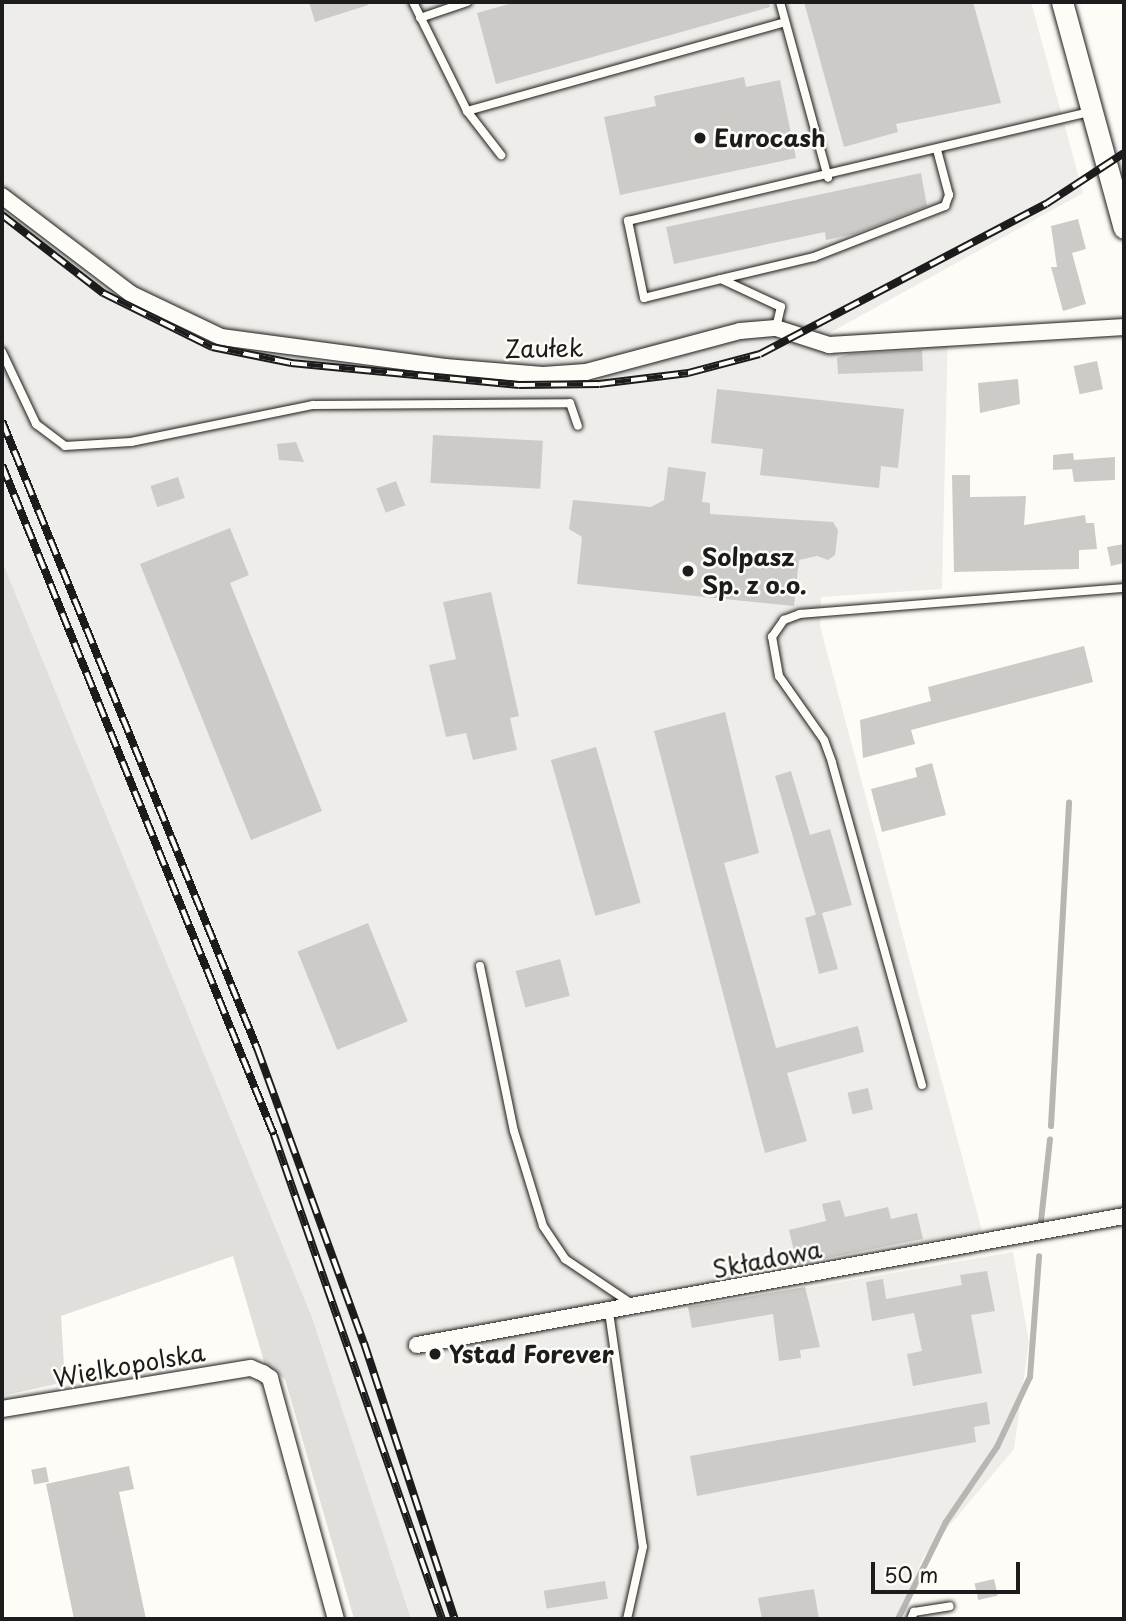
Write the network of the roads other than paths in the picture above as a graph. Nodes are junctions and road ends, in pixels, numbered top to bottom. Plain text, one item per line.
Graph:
1 (413, 2) edge
2 (467, 2) edge
3 (780, 2) edge
4 (1062, 2) edge
5 (420, 18) junction
6 (785, 22) junction
7 (467, 111) junction
8 (1092, 111) junction
9 (937, 150) junction
10 (501, 155) dead end
11 (828, 178) junction
12 (2, 196) edge
13 (1124, 228) edge
14 (721, 279) junction
15 (1124, 327) edge
16 (776, 328) junction
17 (2, 352) edge
18 (578, 426) dead end
19 (1124, 588) edge
20 (480, 966) dead end
21 (922, 1085) dead end
22 (1124, 1216) edge
23 (637, 1307) junction
24 (609, 1312) junction
25 (417, 1345) dead end
26 (2, 1409) edge
27 (950, 1606) dead end
28 (336, 1619) edge
29 (627, 1619) edge
30 (911, 1619) edge

1 - 5 lane
2 - 5 lane
3 - 6 lane
4 - 8 street
5 - 7 lane
6 - 7 lane
6 - 11 lane
7 - 10 lane
8 - 9 lane
8 - 13 street
9 - 11 lane
9 - 14 lane
11 - 14 lane
12 - 16 street, Zaułek
14 - 16 lane
15 - 16 street, Zaułek
17 - 18 lane
19 - 21 lane
20 - 23 lane
22 - 23 street, Składowa
23 - 24 street, Składowa
24 - 25 street, Składowa
24 - 29 lane
26 - 28 street, Wielkopolska
27 - 30 lane

